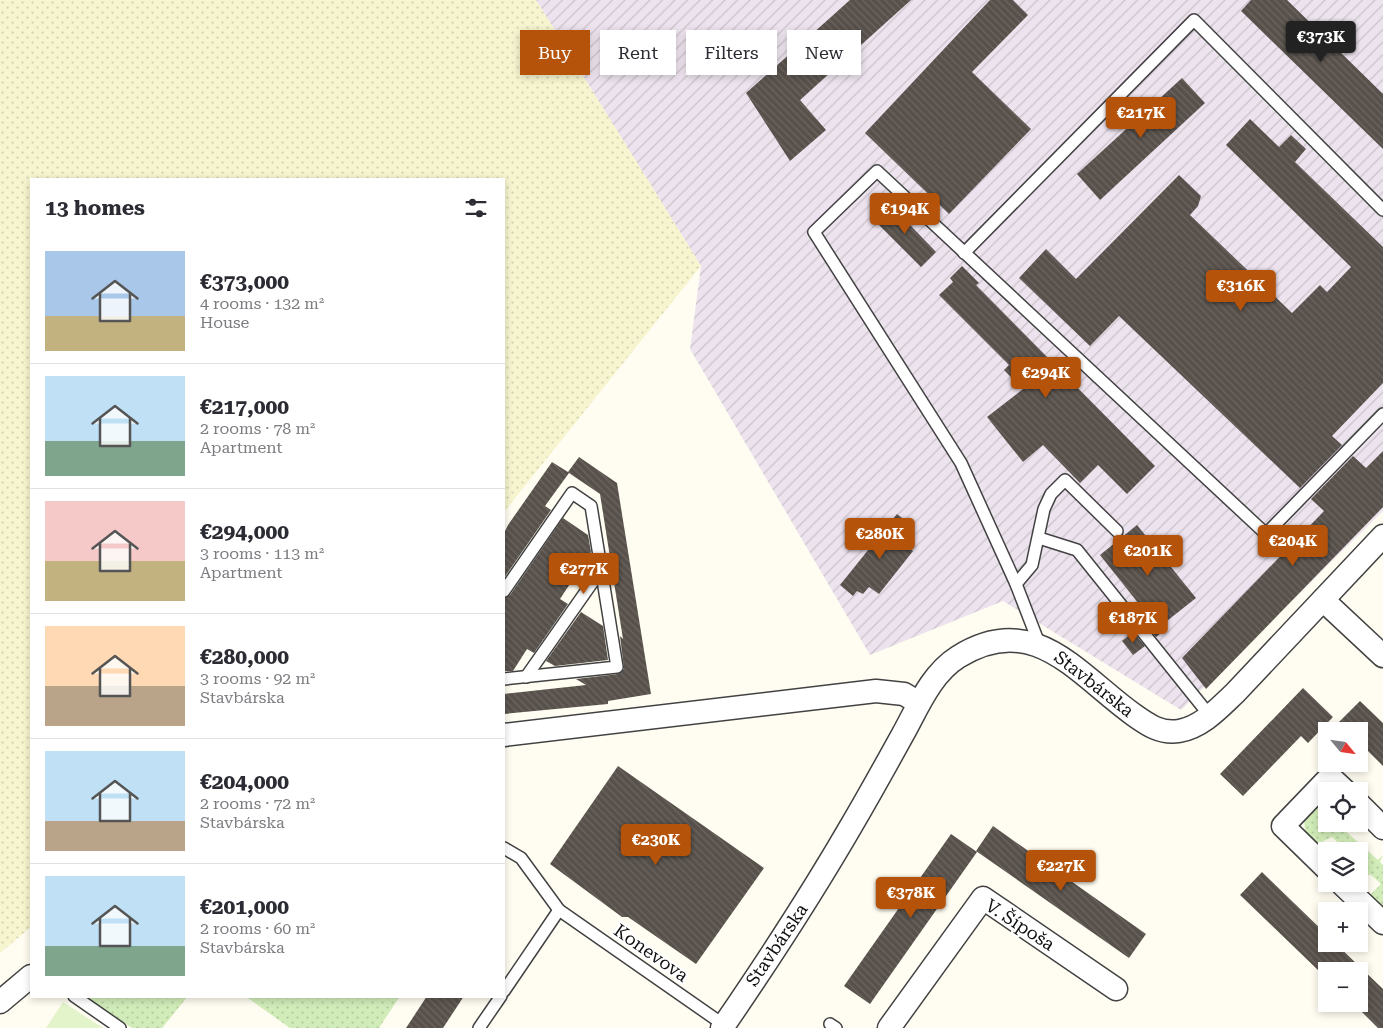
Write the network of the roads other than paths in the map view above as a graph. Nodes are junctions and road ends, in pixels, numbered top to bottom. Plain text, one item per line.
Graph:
1 (1383, 210) edge
2 (964, 253) junction
3 (1383, 414) edge
4 (1117, 531) dead end
5 (1383, 536) edge
6 (1039, 538) junction
7 (601, 570) junction
8 (1016, 584) junction
9 (505, 590) edge
10 (1324, 600) junction
11 (1040, 646) junction
12 (1383, 656) edge
13 (526, 677) junction
14 (505, 679) edge
15 (919, 703) junction
16 (1210, 716) junction
17 (505, 735) edge
18 (1325, 782) edge
19 (1335, 782) edge
20 (1318, 790) edge
21 (1368, 813) edge
22 (1383, 828) edge
23 (505, 849) edge
24 (1318, 860) edge
25 (1350, 892) edge
26 (559, 910) junction
27 (1383, 923) edge
28 (30, 977) edge
29 (1116, 989) dead end
30 (505, 990) edge
31 (77, 998) edge
32 (499, 998) edge
33 (0, 1002) edge
34 (724, 1027) edge
35 (120, 1028) edge
36 (479, 1028) edge
37 (889, 1028) edge

1 - 2 lane
2 - 3 lane
2 - 8 lane
4 - 6 lane
5 - 10 street, Stavbárska
6 - 8 lane
6 - 16 lane
7 - 9 lane
7 - 13 lane
7 - 13 lane
8 - 11 lane
10 - 12 street
10 - 16 street, Stavbárska
11 - 15 street, Stavbárska
11 - 16 street, Stavbárska
13 - 14 lane
15 - 17 street
15 - 34 street, Stavbárska
18 - 19 street
20 - 24 street
21 - 22 street
23 - 26 lane, Konevova
25 - 27 street
26 - 30 lane
26 - 34 lane, Konevova
28 - 33 street
29 - 37 street, V. Šípoša
31 - 35 lane
32 - 36 lane

